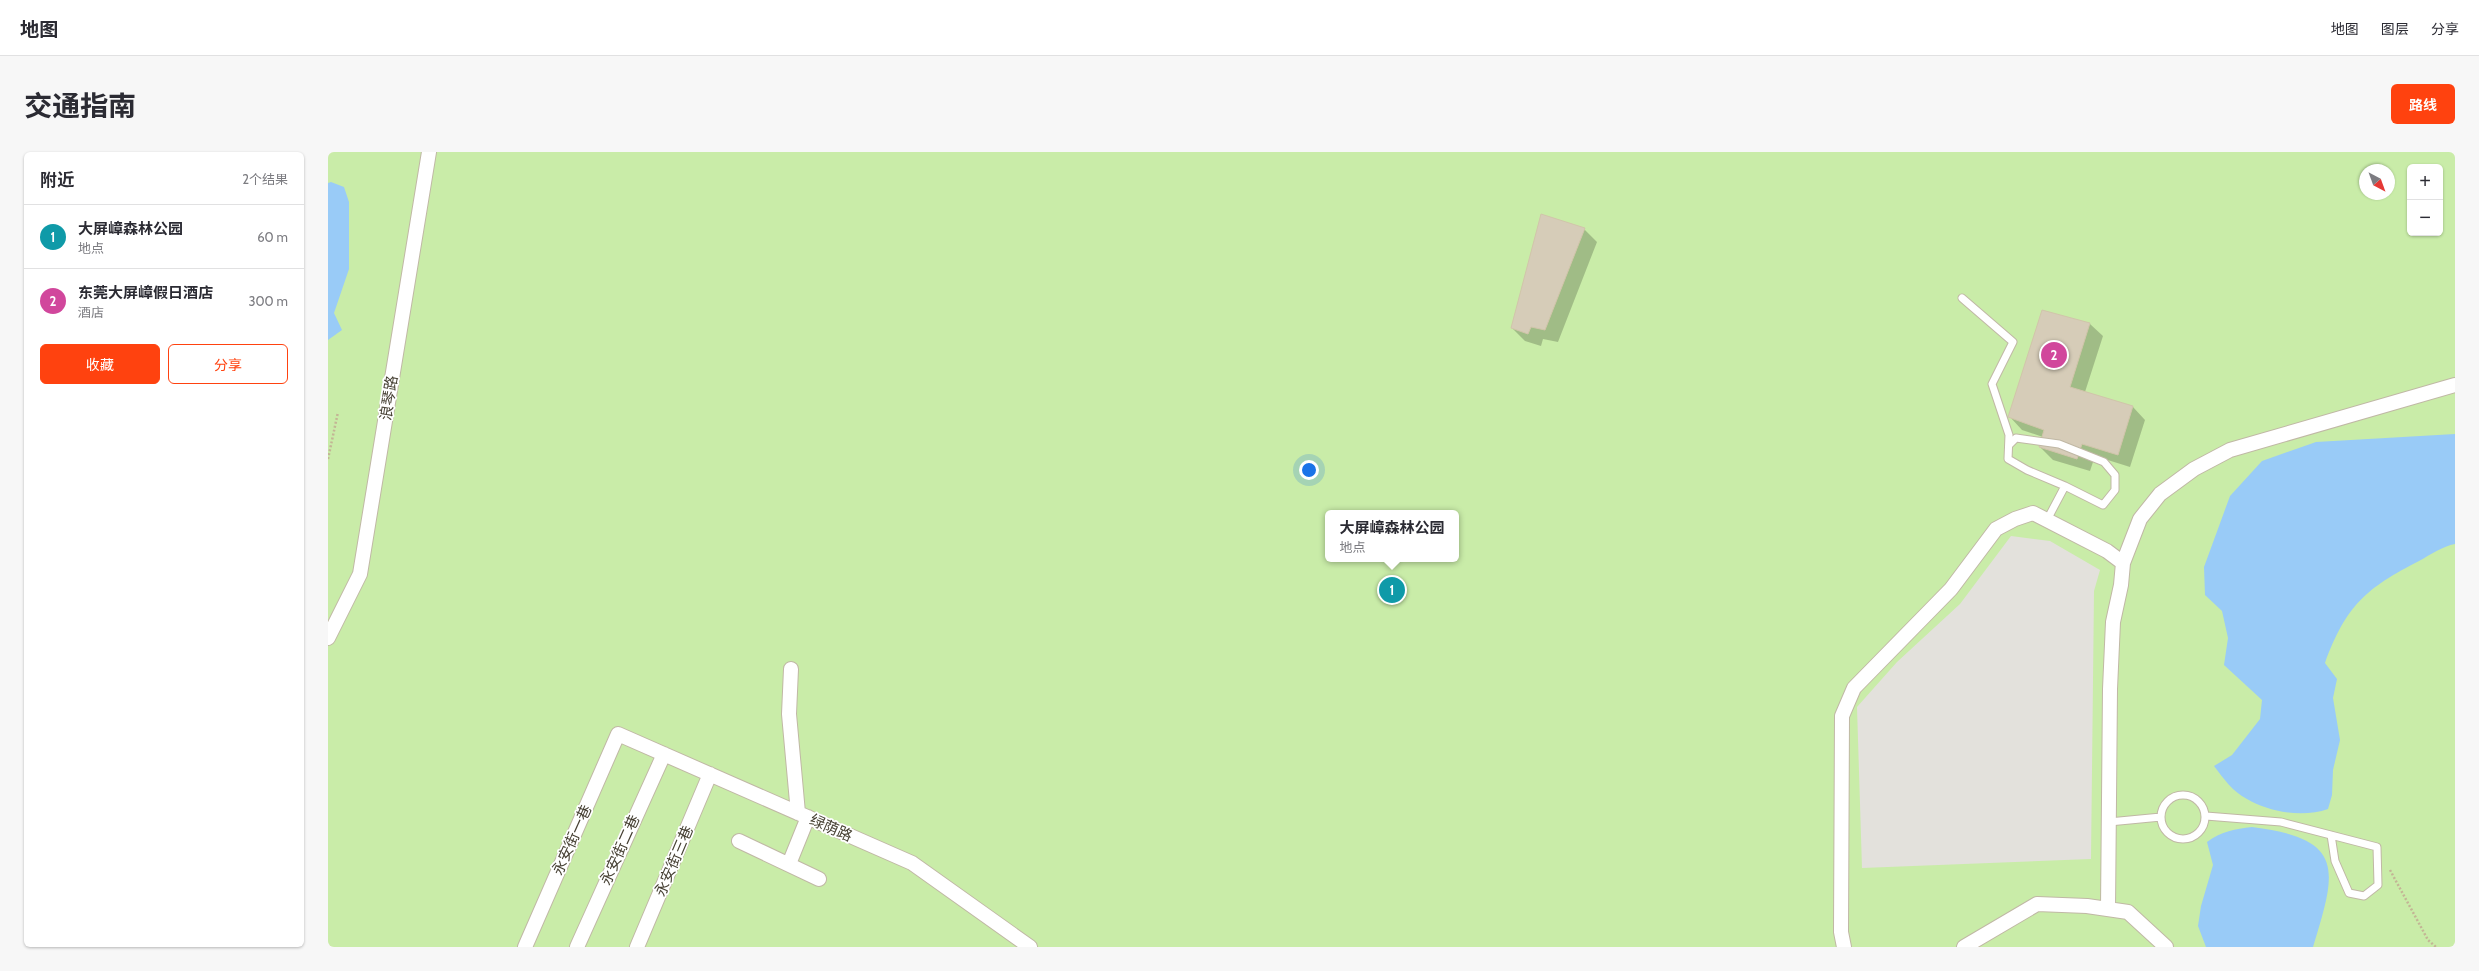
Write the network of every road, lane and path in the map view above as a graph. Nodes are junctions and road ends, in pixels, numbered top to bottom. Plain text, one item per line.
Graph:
1 (429, 152) edge
2 (1962, 298) dead end
3 (2455, 385) edge
4 (338, 412) dead end
5 (2009, 445) junction
6 (328, 459) edge
7 (2065, 486) junction
8 (2047, 520) junction
9 (2123, 563) junction
10 (328, 638) edge
11 (791, 669) dead end
12 (618, 734) joint
13 (664, 754) junction
14 (710, 774) junction
15 (803, 815) junction
16 (2206, 816) junction
17 (2161, 818) junction
18 (2109, 822) junction
19 (2331, 835) junction
20 (739, 841) dead end
21 (2377, 847) junction
22 (789, 864) junction
23 (819, 879) dead end
24 (2108, 909) junction
25 (525, 947) edge
26 (577, 947) edge
27 (637, 947) edge
28 (1030, 947) edge
29 (1844, 947) edge
30 (1964, 947) edge
31 (2166, 947) edge
32 (2436, 947) edge

1 - 10 street, 浪琴路
2 - 5 lane
3 - 9 street
4 - 6 path
5 - 7 lane
5 - 7 lane
7 - 8 lane
8 - 9 street
8 - 29 street
9 - 18 street
11 - 15 street
12 - 13 street, 绿荫路
12 - 25 street, 永安街一巷
13 - 14 street, 绿荫路
13 - 26 street, 永安街二巷
14 - 15 street, 绿荫路
14 - 27 street, 永安街三巷
15 - 22 street
15 - 28 street, 绿荫路
16 - 17 lane
16 - 17 lane
16 - 19 lane
17 - 18 lane
18 - 24 street
19 - 21 lane
19 - 21 lane
20 - 22 street
21 - 32 path
22 - 23 street
24 - 30 street
24 - 31 street

